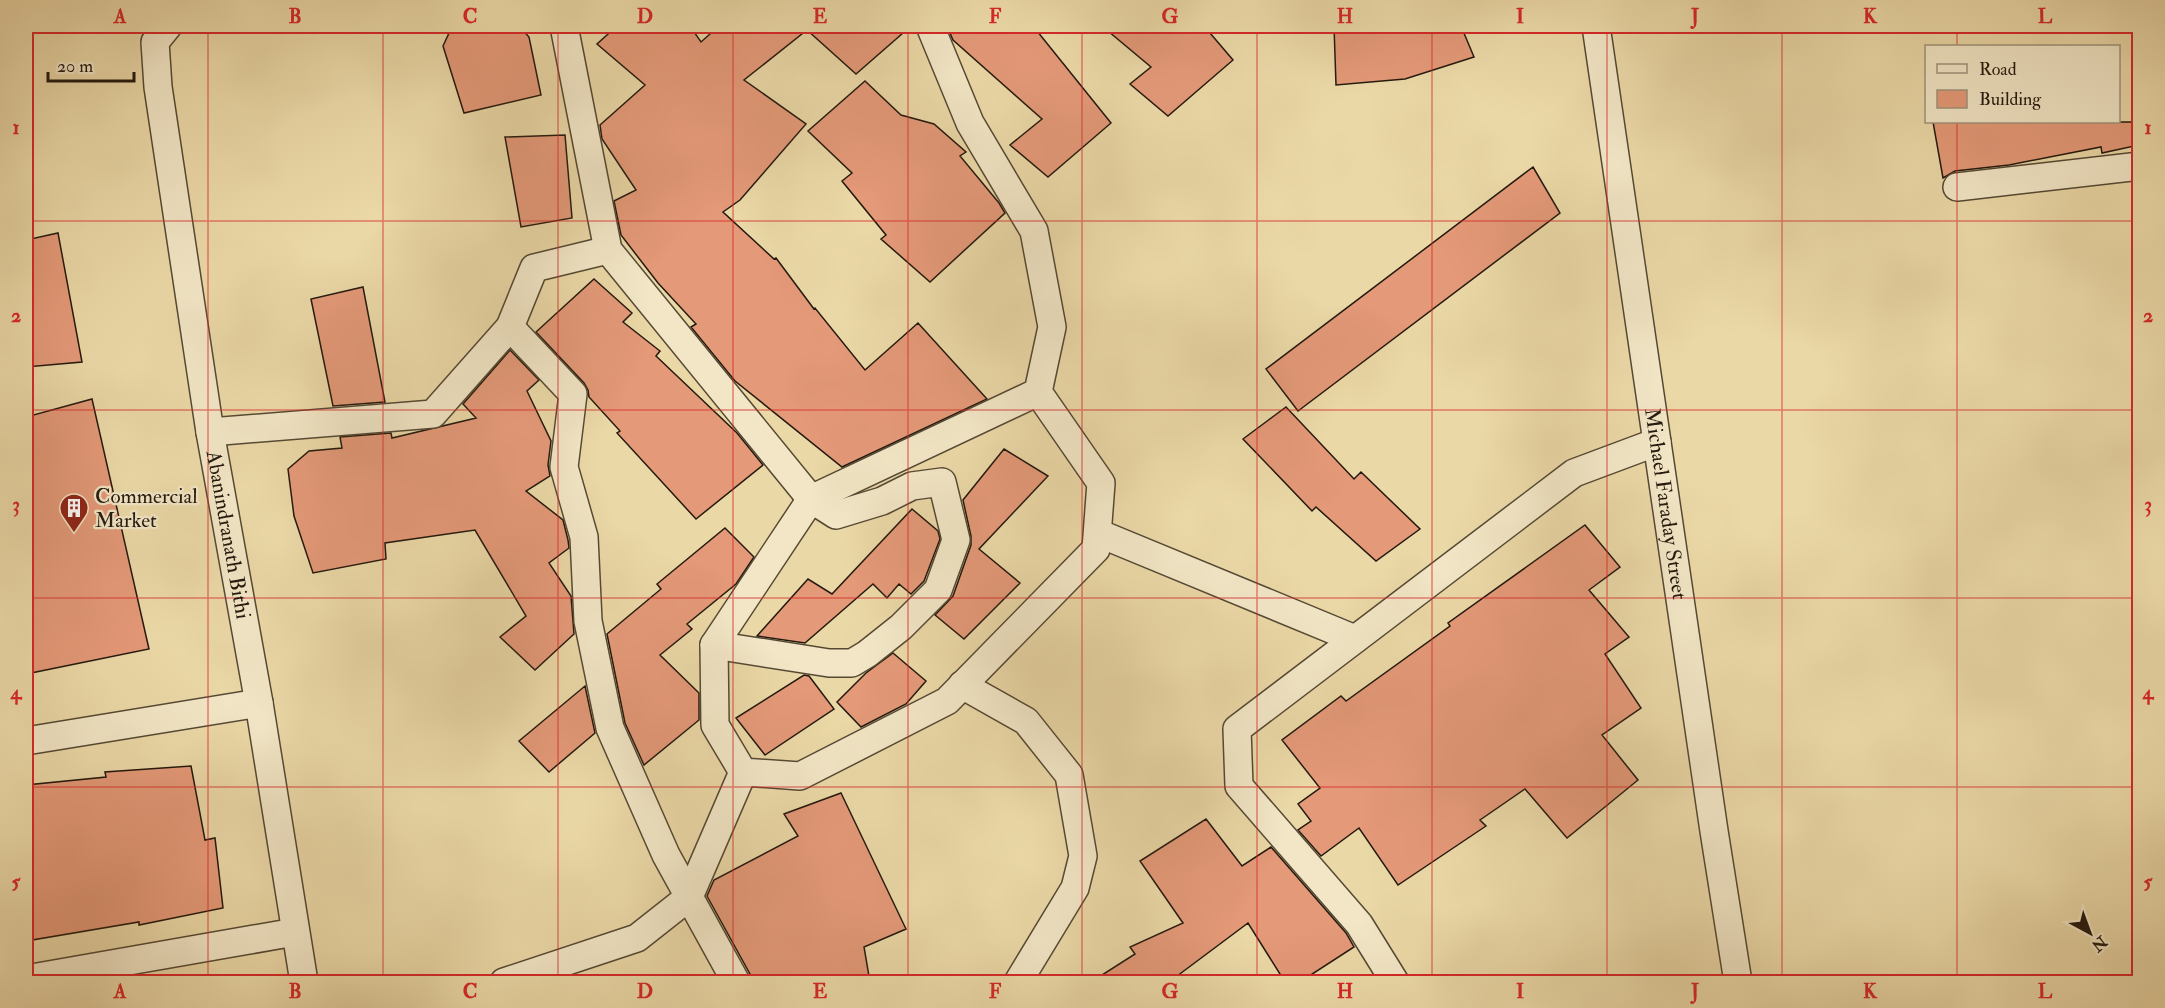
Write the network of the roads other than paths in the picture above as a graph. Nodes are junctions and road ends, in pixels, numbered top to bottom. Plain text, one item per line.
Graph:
1 (168, 26) edge
2 (564, 26) edge
3 (930, 26) edge
4 (1596, 26) edge
5 (2139, 166) edge
6 (1957, 187) dead end
7 (608, 250) junction
8 (510, 327) junction
9 (1038, 392) junction
10 (210, 432) junction
11 (1657, 442) junction
12 (812, 499) junction
13 (1098, 533) junction
14 (1355, 639) junction
15 (714, 645) junction
16 (962, 685) junction
17 (259, 703) junction
18 (26, 741) edge
19 (743, 772) junction
20 (689, 897) junction
21 (295, 932) junction
22 (26, 979) edge
23 (304, 982) edge
24 (504, 982) edge
25 (736, 982) edge
26 (1018, 982) edge
27 (1395, 982) edge
28 (1738, 982) edge

1 - 10 street, Abanindranath Bithi
2 - 7 street
3 - 9 street
4 - 11 street, Michael Faraday Street
5 - 6 street
7 - 8 street
7 - 12 street
8 - 10 street
8 - 20 street
9 - 12 street
9 - 13 street
10 - 17 street, Abanindranath Bithi
11 - 14 street
11 - 28 street, Michael Faraday Street
12 - 15 street
12 - 15 street
13 - 14 street
13 - 16 street
14 - 27 street
15 - 19 street
16 - 19 street
16 - 26 street
17 - 18 street
17 - 21 street, Abanindranath Bithi
19 - 20 street
20 - 24 street
20 - 25 street
21 - 22 street
21 - 23 street, Abanindranath Bithi

